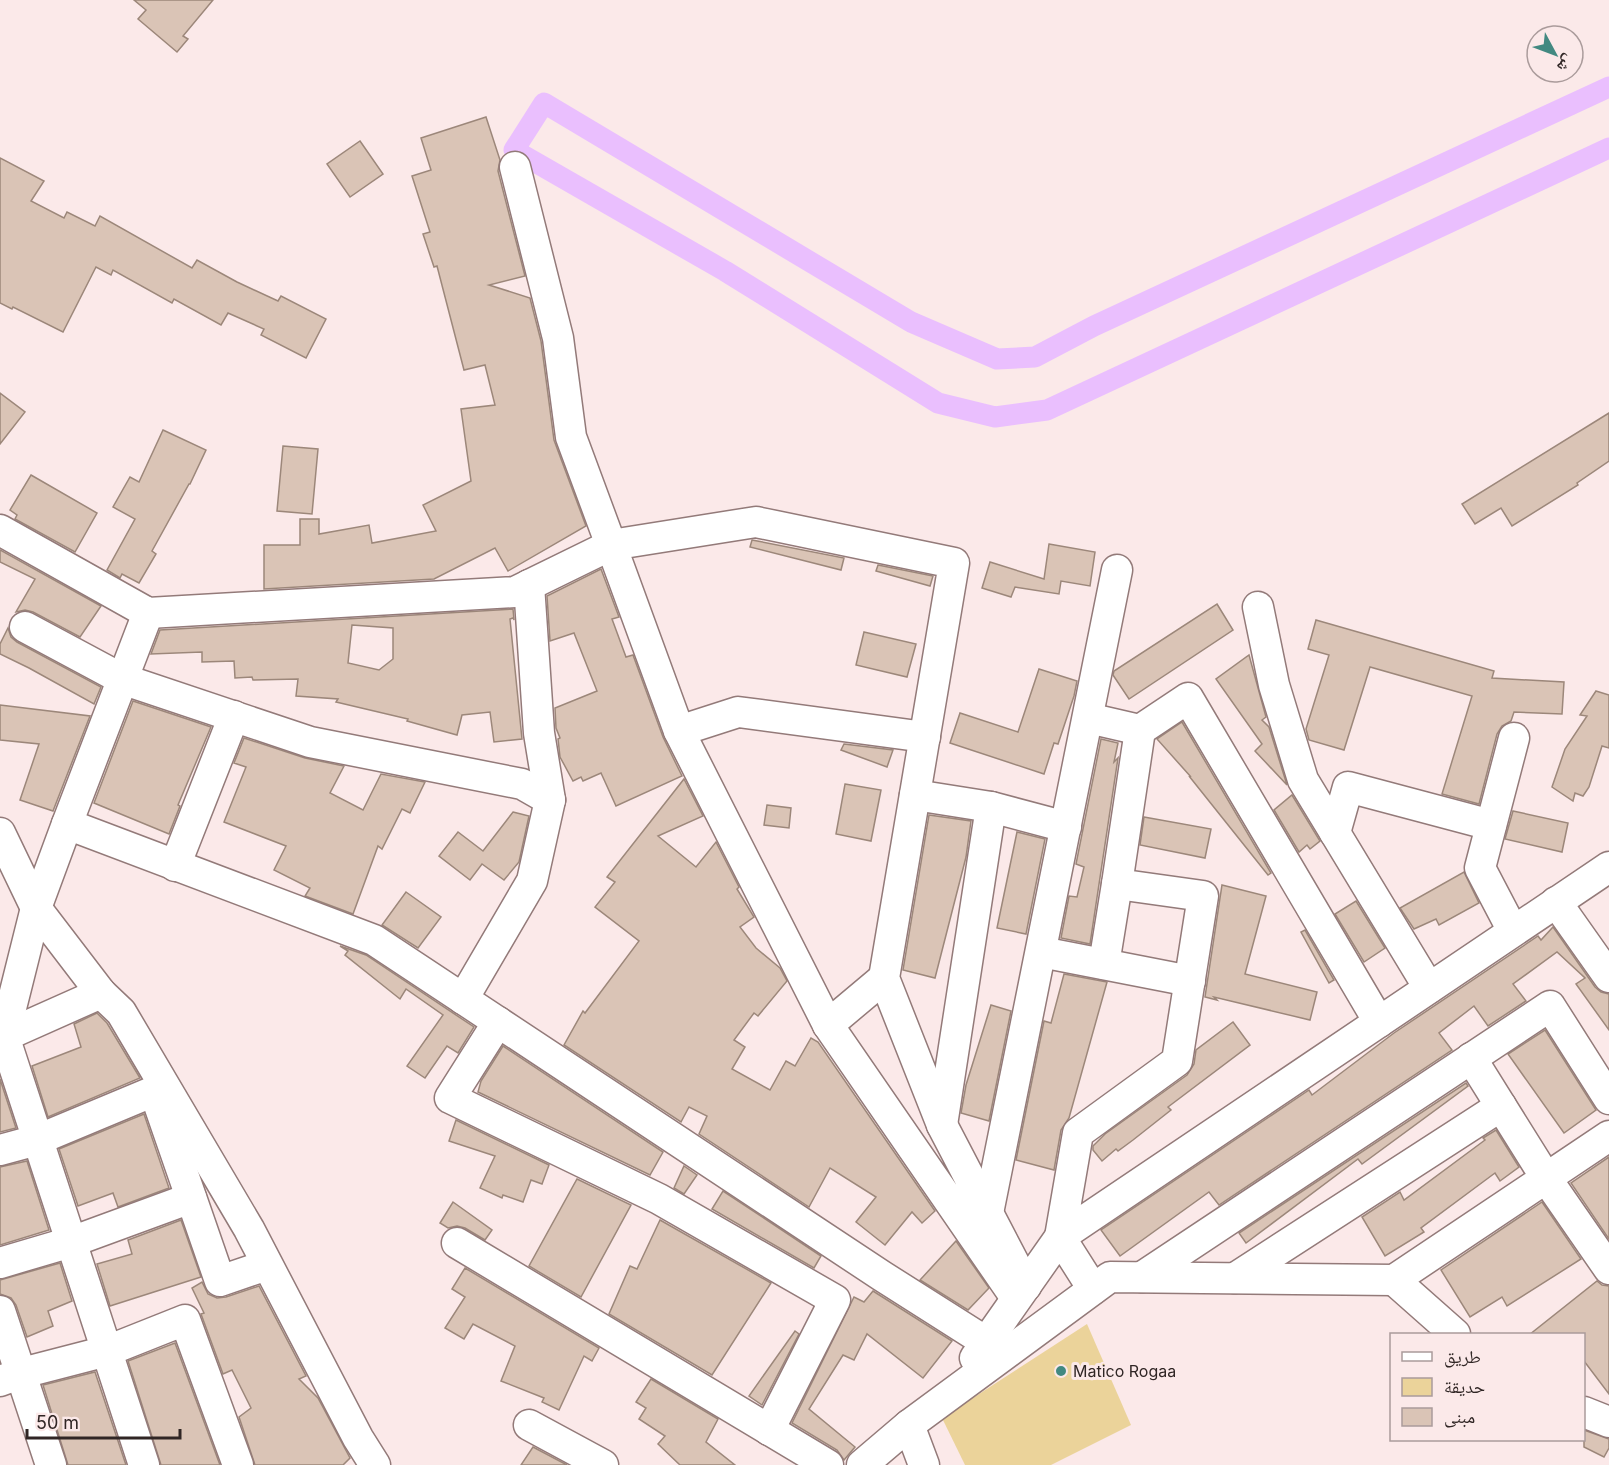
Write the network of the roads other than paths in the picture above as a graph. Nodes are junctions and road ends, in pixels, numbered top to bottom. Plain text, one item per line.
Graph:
1 (515, 166) dead end
2 (0, 530) edge
3 (611, 545) junction
4 (1117, 570) dead end
5 (529, 585) junction
6 (1258, 607) dead end
7 (148, 613) junction
8 (25, 627) dead end
9 (122, 679) junction
10 (234, 716) junction
11 (1088, 718) junction
12 (1140, 729) junction
13 (679, 731) junction
14 (924, 737) junction
15 (1514, 738) dead end
16 (915, 795) junction
17 (550, 800) junction
18 (992, 807) junction
19 (67, 824) junction
20 (1491, 825) junction
21 (1066, 827) junction
22 (0, 833) edge
23 (1335, 833) junction
24 (175, 866) junction
25 (1609, 867) edge
26 (1118, 884) junction
27 (1556, 903) junction
28 (36, 908) junction
29 (1513, 932) junction
30 (1041, 952) junction
31 (1104, 964) junction
32 (1609, 977) edge
33 (884, 978) junction
34 (1190, 981) junction
35 (1429, 988) junction
36 (101, 993) junction
37 (463, 999) junction
38 (498, 1022) junction
39 (1379, 1022) junction
40 (828, 1025) junction
41 (2, 1037) edge
42 (1471, 1058) junction
43 (159, 1089) junction
44 (1609, 1099) edge
45 (1501, 1106) junction
46 (942, 1125) junction
47 (1609, 1136) edge
48 (37, 1140) junction
49 (0, 1150) edge
50 (1546, 1178) junction
51 (191, 1198) junction
52 (988, 1213) junction
53 (1060, 1237) junction
54 (71, 1242) junction
55 (457, 1243) dead end
56 (0, 1263) edge
57 (1608, 1264) edge
58 (267, 1265) junction
59 (1142, 1277) junction
60 (1235, 1278) junction
61 (1394, 1280) junction
62 (1093, 1290) junction
63 (1021, 1292) junction
64 (0, 1311) edge
65 (1453, 1333) edge
66 (986, 1342) junction
67 (106, 1351) junction
68 (11, 1377) edge
69 (950, 1395) junction
70 (1585, 1412) edge
71 (1609, 1422) edge
72 (530, 1425) dead end
73 (909, 1425) junction
74 (769, 1430) junction
75 (51, 1465) edge
76 (144, 1465) edge
77 (238, 1465) edge
78 (375, 1465) edge
79 (603, 1465) edge
80 (828, 1465) edge
81 (862, 1465) edge
82 (924, 1465) edge

1 - 3 street
2 - 7 street
3 - 5 street
3 - 13 street
3 - 14 street
4 - 11 street
5 - 7 street
5 - 17 street
6 - 23 street
7 - 9 street
8 - 9 street
9 - 10 street
9 - 19 street
10 - 17 street
10 - 24 street
11 - 12 street
11 - 21 street
12 - 26 street
12 - 39 street
13 - 14 street
13 - 40 street
14 - 16 street
15 - 20 street
16 - 18 street
16 - 33 street
17 - 37 street
18 - 21 street
18 - 46 street
19 - 24 street
19 - 28 street
20 - 23 street
20 - 29 street
21 - 30 street
22 - 28 street
23 - 35 street
24 - 37 street
25 - 27 street
26 - 31 street
26 - 34 street
27 - 29 street
27 - 32 street
28 - 36 street
28 - 41 street
29 - 35 street
30 - 31 street
30 - 52 street
31 - 34 street
33 - 40 street
33 - 46 street
34 - 53 street
35 - 39 street
36 - 41 street
36 - 43 street
37 - 38 street
38 - 66 street
38 - 74 street
39 - 53 street
40 - 63 street
41 - 48 street
42 - 44 street
42 - 45 street
42 - 59 street
43 - 48 street
43 - 51 street
43 - 58 street
45 - 50 street
45 - 60 street
46 - 52 street
47 - 50 street
48 - 49 street
48 - 54 street
50 - 57 street
50 - 61 street
51 - 54 street
51 - 58 street
52 - 63 street
53 - 62 street
53 - 63 street
54 - 56 street
54 - 67 street
55 - 74 street
58 - 78 street
59 - 60 street
59 - 62 street
60 - 61 street
61 - 65 street
62 - 69 street
63 - 66 street
64 - 68 street
66 - 69 street
67 - 68 street
67 - 76 street
67 - 77 street
68 - 75 street
69 - 73 street
70 - 71 street
72 - 79 street
73 - 81 street
73 - 82 street
74 - 80 street

